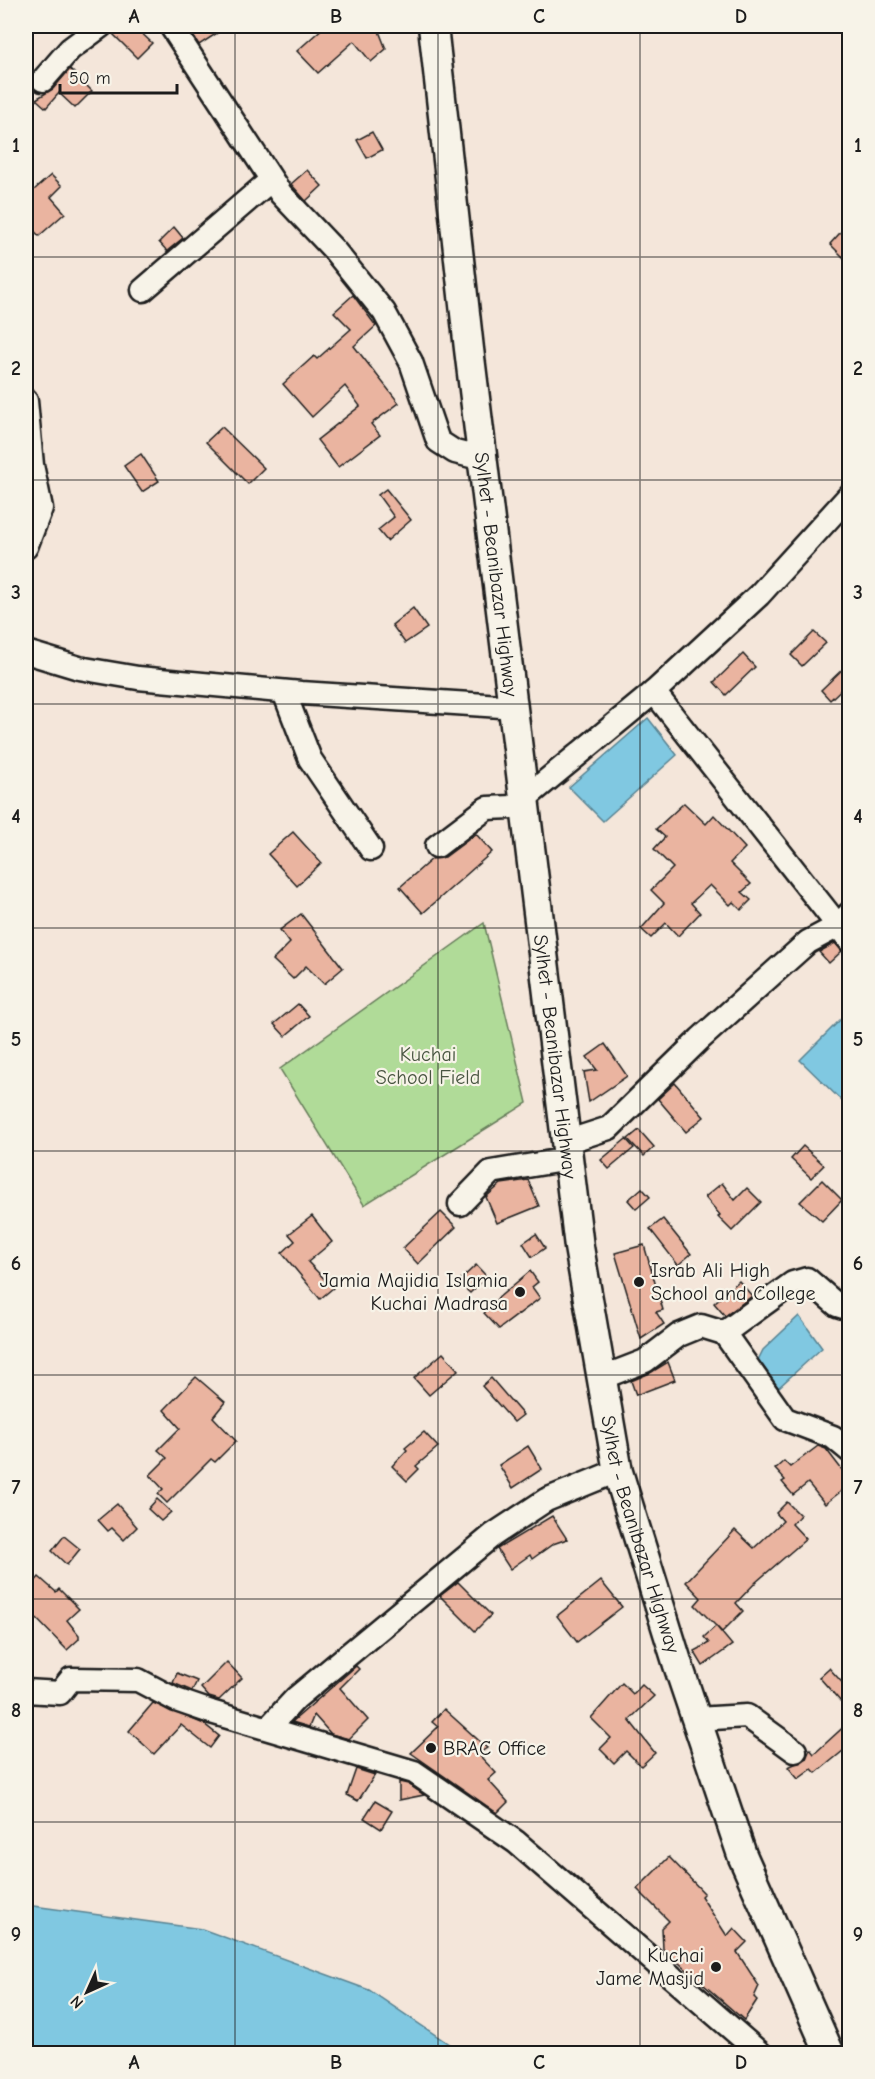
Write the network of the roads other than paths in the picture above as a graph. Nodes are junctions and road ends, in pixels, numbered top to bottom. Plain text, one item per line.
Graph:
1 (101, 26) edge
2 (171, 26) edge
3 (422, 26) edge
4 (434, 26) edge
5 (43, 80) dead end
6 (272, 180) junction
7 (143, 290) dead end
8 (26, 401) edge
9 (471, 456) junction
10 (849, 495) edge
11 (26, 547) edge
12 (26, 652) edge
13 (284, 692) junction
14 (654, 692) junction
15 (501, 706) junction
16 (518, 803) junction
17 (437, 846) dead end
18 (371, 849) dead end
19 (846, 927) edge
20 (561, 1152) junction
21 (460, 1204) dead end
22 (849, 1309) edge
23 (724, 1333) junction
24 (601, 1378) junction
25 (849, 1451) edge
26 (607, 1475) junction
27 (26, 1691) edge
28 (696, 1719) junction
29 (268, 1728) junction
30 (795, 1751) dead end
31 (761, 2054) edge
32 (817, 2054) edge
33 (830, 2054) edge

1 - 5 street
2 - 6 street
3 - 9 main road, Sylhet - Beanibazar Highway
4 - 16 main road, Sylhet - Beanibazar Highway
6 - 7 street
6 - 9 street
8 - 11 street
9 - 15 main road, Sylhet - Beanibazar Highway
10 - 14 street
12 - 13 street
13 - 15 street
13 - 18 street
14 - 16 street
14 - 19 street
15 - 16 main road, Sylhet - Beanibazar Highway
16 - 17 street
16 - 20 main road, Sylhet - Beanibazar Highway
19 - 20 street
20 - 21 street
20 - 24 main road, Sylhet - Beanibazar Highway
20 - 26 main road, Sylhet - Beanibazar Highway
22 - 23 street
23 - 24 street
23 - 25 street
24 - 28 main road, Sylhet - Beanibazar Highway
26 - 29 street
26 - 32 main road, Sylhet - Beanibazar Highway
27 - 29 street
28 - 30 street
28 - 33 main road, Sylhet - Beanibazar Highway
29 - 31 street

